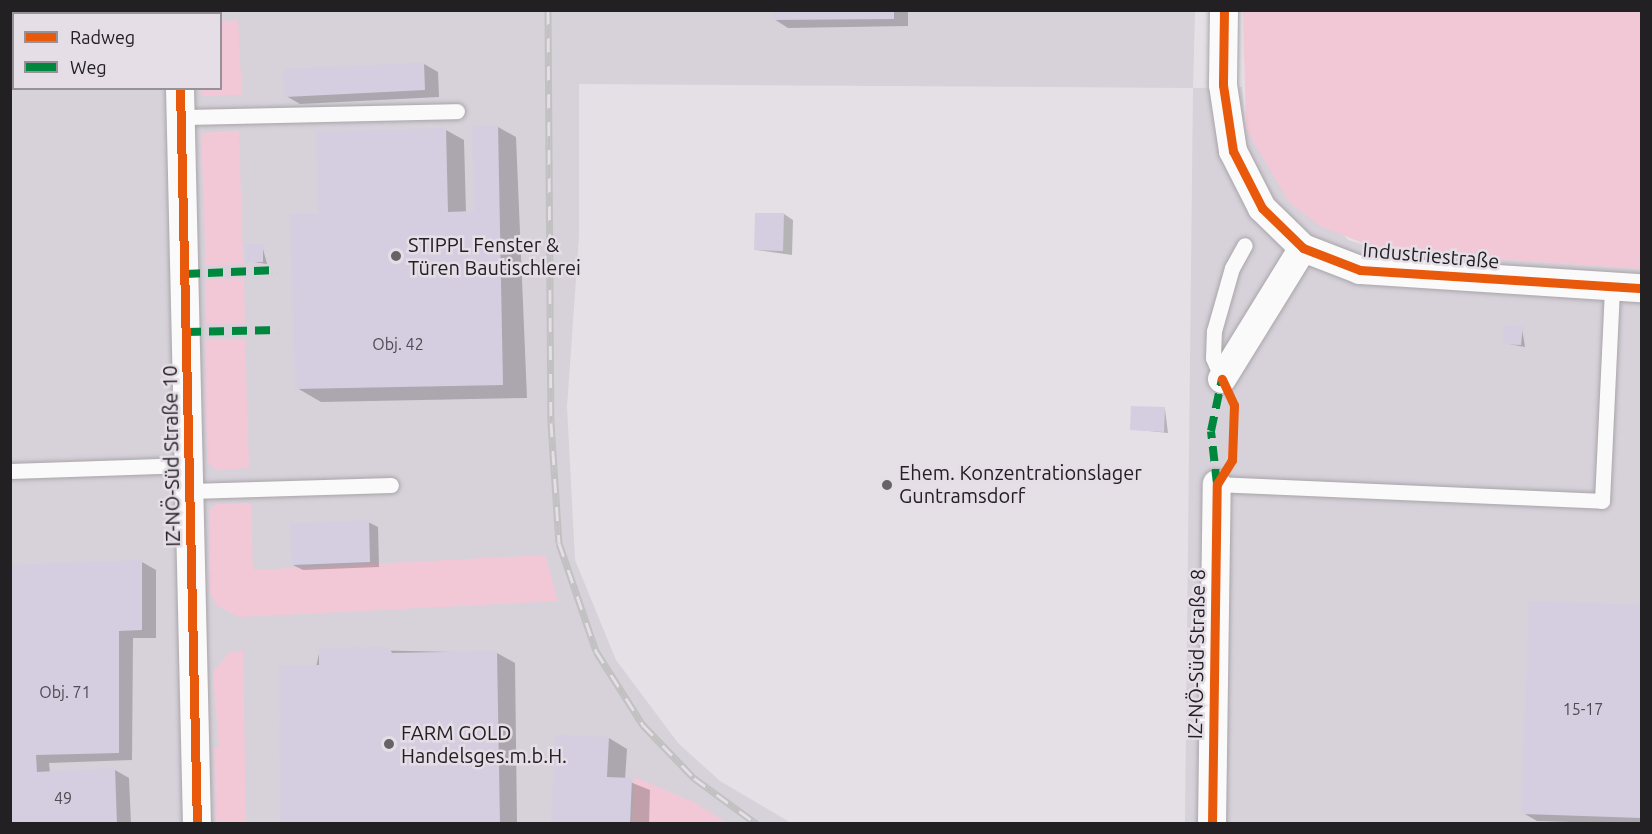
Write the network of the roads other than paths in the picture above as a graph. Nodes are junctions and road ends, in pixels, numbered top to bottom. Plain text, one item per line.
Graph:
1 (1224, 10) edge
2 (180, 90) edge
3 (457, 111) dead end
4 (181, 117) junction
5 (1245, 244) dead end
6 (1303, 248) junction
7 (1612, 287) junction
8 (1641, 288) edge
9 (1222, 379) joint
10 (10, 471) edge
11 (189, 478) junction
12 (1217, 484) joint
13 (391, 485) dead end
14 (197, 824) edge
15 (1212, 824) edge

1 - 6 street, Industriestraße
2 - 4 street, IZ-NÖ-Süd Straße 10
3 - 4 lane
4 - 11 street, IZ-NÖ-Süd Straße 10
5 - 9 lane
6 - 7 street, Industriestraße
6 - 9 street
7 - 8 street, Industriestraße
7 - 12 lane
10 - 11 lane
11 - 13 lane
11 - 14 street, IZ-NÖ-Süd Straße 10
12 - 15 street, IZ-NÖ-Süd Straße 8

